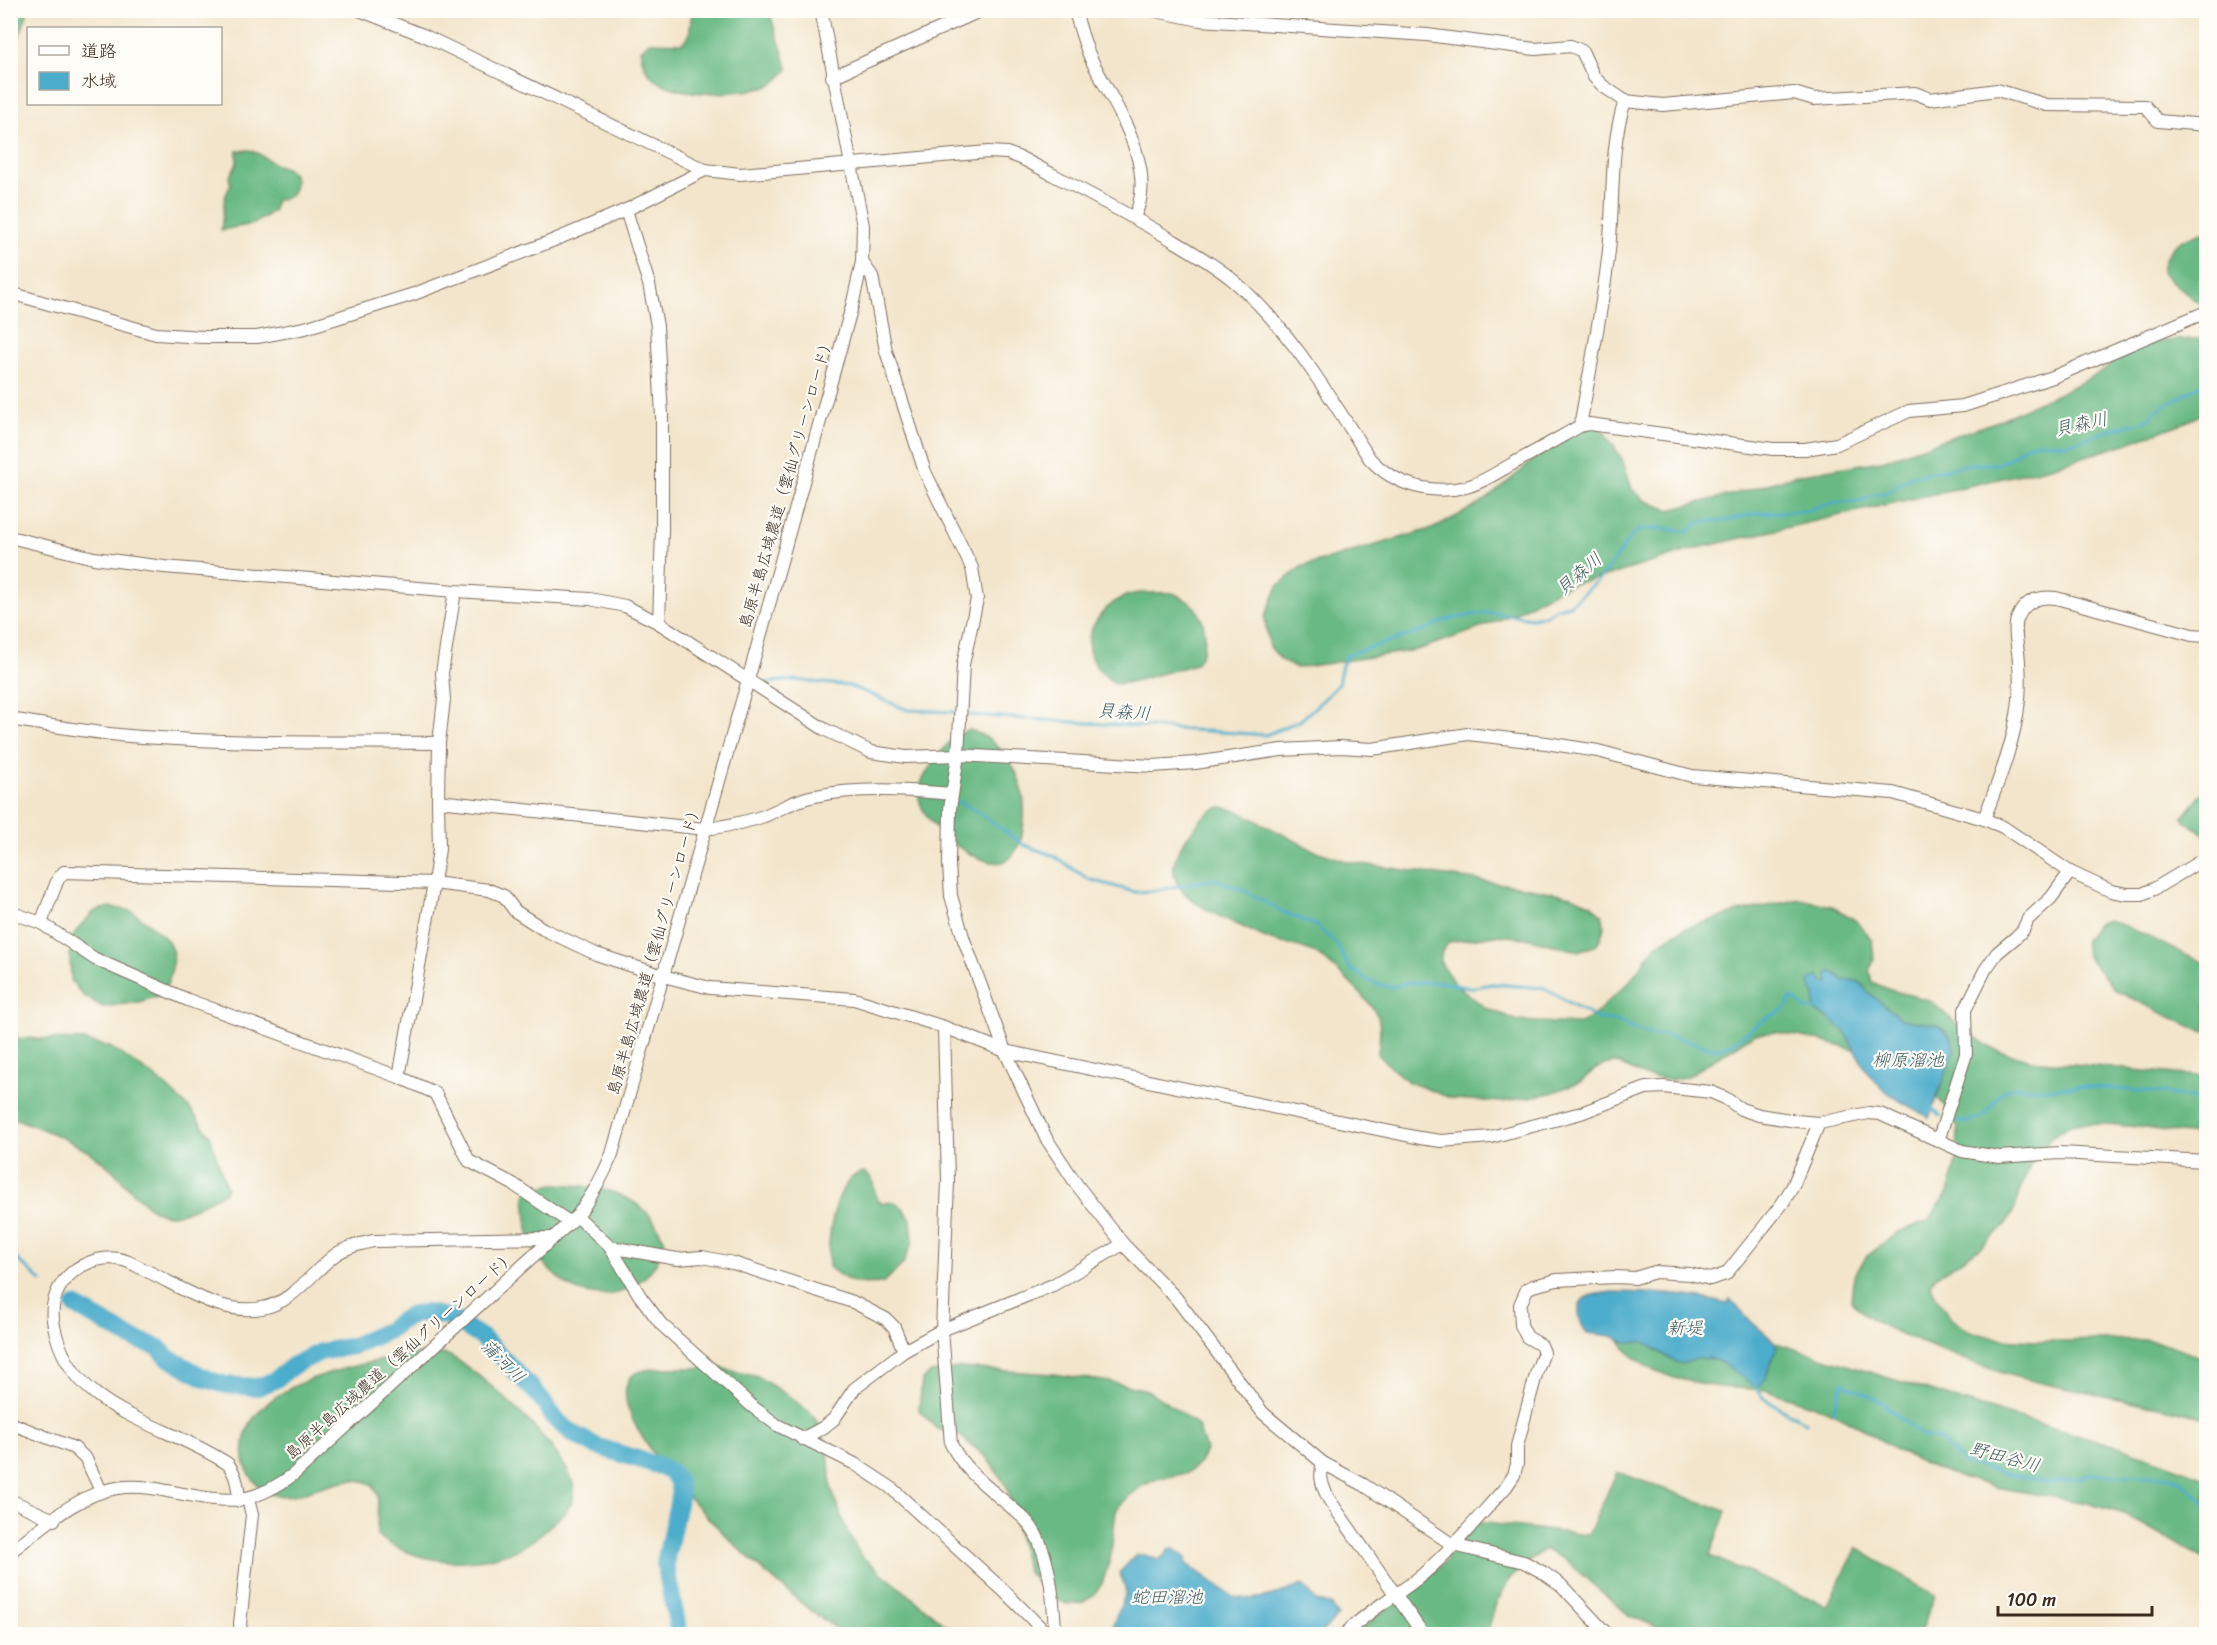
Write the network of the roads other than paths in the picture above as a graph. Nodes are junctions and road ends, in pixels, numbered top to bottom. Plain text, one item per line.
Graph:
1 (360, 10) edge
2 (820, 10) edge
3 (982, 10) edge
4 (1070, 10) edge
5 (1085, 10) edge
6 (1151, 10) edge
7 (1075, 11) edge
8 (832, 77) junction
9 (1624, 101) junction
10 (2206, 125) edge
11 (851, 164) junction
12 (705, 170) junction
13 (626, 210) junction
14 (1134, 217) junction
15 (862, 262) junction
16 (10, 293) edge
17 (2206, 312) edge
18 (1580, 426) junction
19 (10, 537) edge
20 (455, 591) junction
21 (659, 623) junction
22 (2206, 636) edge
23 (748, 680) junction
24 (10, 719) edge
25 (439, 743) junction
26 (958, 755) junction
27 (952, 794) junction
28 (438, 801) junction
29 (1984, 819) junction
30 (706, 829) junction
31 (2206, 858) edge
32 (2070, 872) junction
33 (434, 883) junction
34 (10, 912) edge
35 (41, 923) junction
36 (663, 976) junction
37 (944, 1027) junction
38 (1005, 1051) junction
39 (399, 1077) junction
40 (1819, 1123) junction
41 (1938, 1141) junction
42 (2206, 1161) edge
43 (573, 1219) junction
44 (552, 1238) junction
45 (1123, 1244) junction
46 (610, 1246) junction
47 (942, 1330) junction
48 (904, 1351) junction
49 (10, 1423) edge
50 (802, 1439) junction
51 (1323, 1463) junction
52 (102, 1491) junction
53 (10, 1500) edge
54 (244, 1500) junction
55 (54, 1520) junction
56 (1453, 1545) junction
57 (10, 1552) edge
58 (1397, 1596) junction
59 (242, 1635) edge
60 (1047, 1635) edge
61 (1055, 1635) edge
62 (1345, 1635) edge
63 (1423, 1635) edge
64 (1607, 1635) edge

1 - 12 street
2 - 8 street, 島原半島広域農道（雲仙グリーンロード）
3 - 8 street
4 - 7 street
5 - 7 street
6 - 9 street
7 - 14 street
8 - 11 street, 島原半島広域農道（雲仙グリーンロード）
9 - 10 street
9 - 18 street
11 - 12 street
11 - 14 street
11 - 15 street, 島原半島広域農道（雲仙グリーンロード）
12 - 13 street
13 - 16 street
13 - 21 street
14 - 18 street
15 - 23 street, 島原半島広域農道（雲仙グリーンロード）
15 - 26 street
17 - 18 street
19 - 20 street
20 - 21 street
20 - 25 street
21 - 23 street
22 - 29 street
23 - 26 street
23 - 30 street, 島原半島広域農道（雲仙グリーンロード）
24 - 25 street
25 - 28 street
26 - 27 street
26 - 29 street
27 - 30 street
27 - 38 street
28 - 30 street
28 - 33 street
29 - 32 street
30 - 36 street, 島原半島広域農道（雲仙グリーンロード）
31 - 32 street
32 - 41 street
33 - 35 street
33 - 36 street
33 - 39 street
34 - 35 street
35 - 39 street
36 - 37 street
36 - 43 street, 島原半島広域農道（雲仙グリーンロード）
37 - 38 street
37 - 47 street
38 - 40 street
38 - 45 street
39 - 43 street
40 - 41 street
40 - 56 street
41 - 42 street
43 - 44 street, 島原半島広域農道（雲仙グリーンロード）
43 - 46 street
44 - 54 street, 島原半島広域農道（雲仙グリーンロード）
44 - 54 street
45 - 47 street
45 - 51 street
46 - 48 street
46 - 50 street
47 - 48 street
47 - 61 street
48 - 50 street
49 - 52 street
50 - 60 street
51 - 56 street
51 - 58 street
52 - 54 street, 島原半島広域農道（雲仙グリーンロード）
52 - 55 street, 島原半島広域農道（雲仙グリーンロード）
53 - 55 street
54 - 59 street
55 - 57 street, 島原半島広域農道（雲仙グリーンロード）
56 - 58 street
56 - 64 street
58 - 62 street
58 - 63 street

